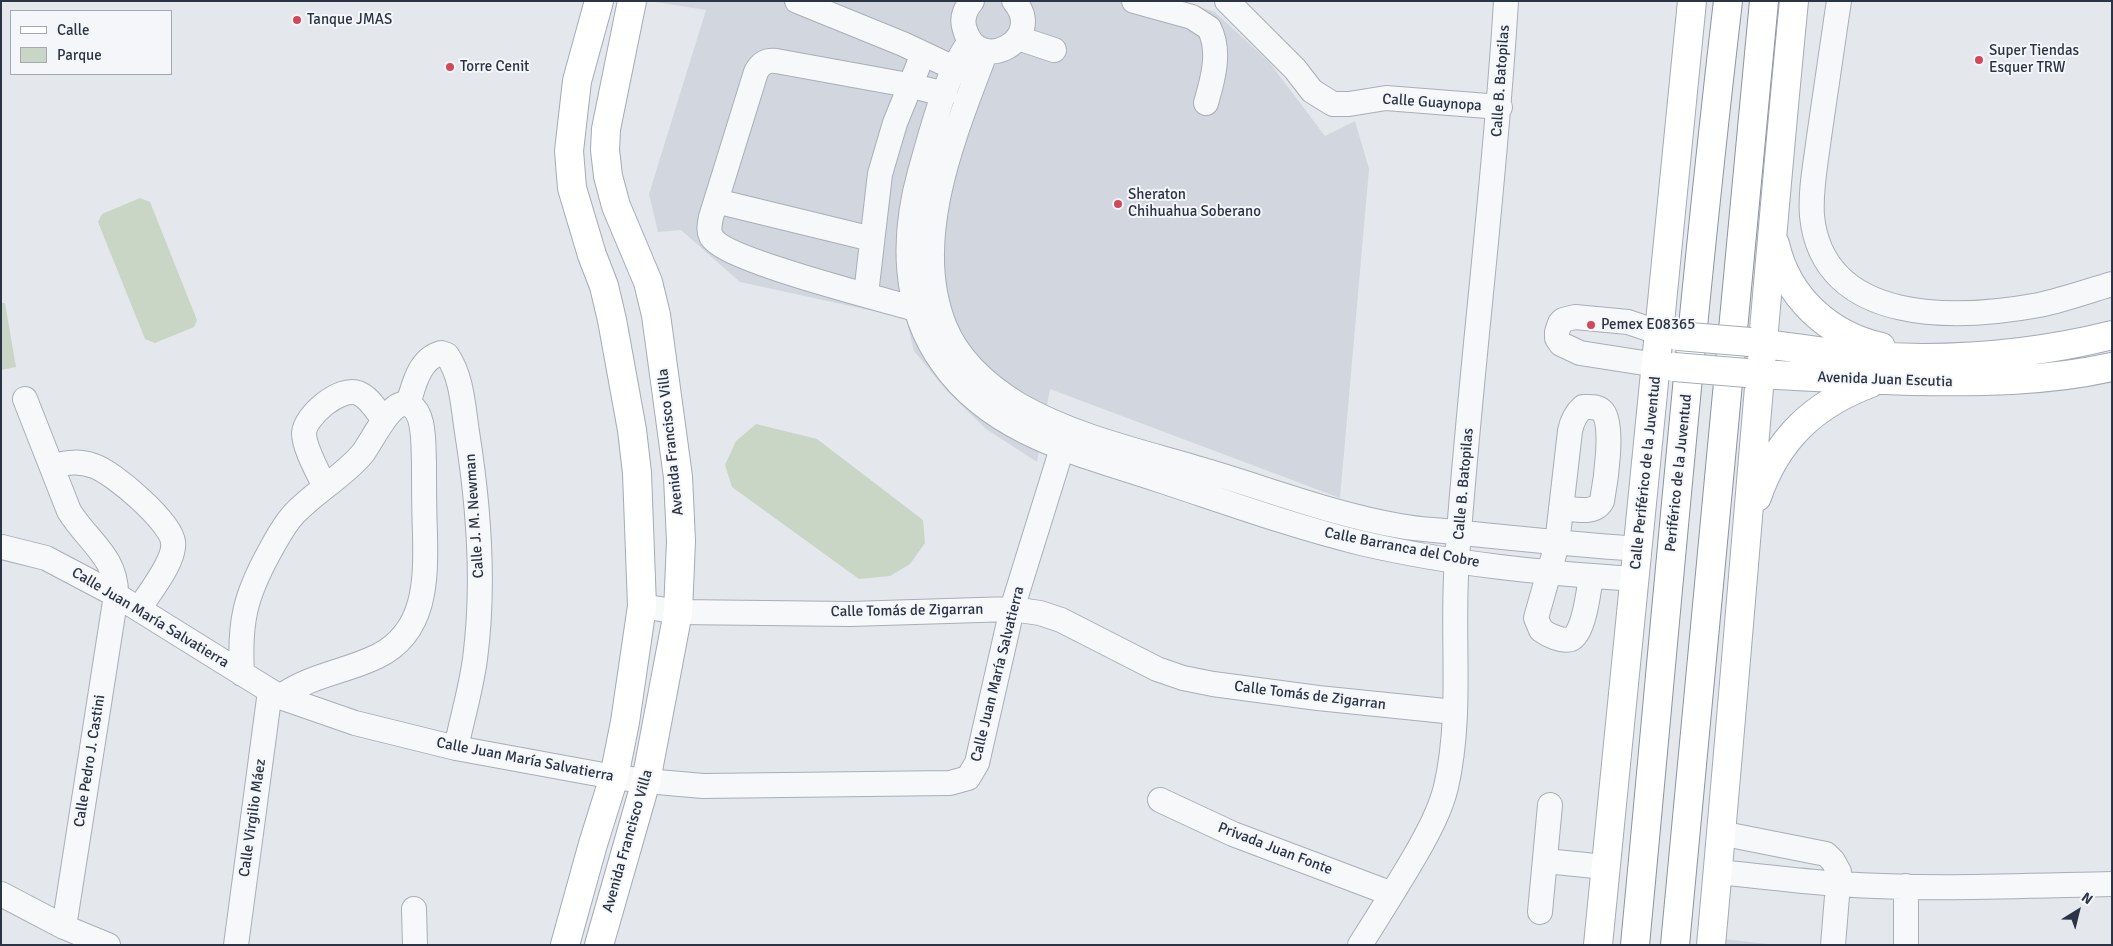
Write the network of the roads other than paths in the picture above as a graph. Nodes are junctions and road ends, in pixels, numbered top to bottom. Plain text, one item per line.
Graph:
1 (599, 1) edge
2 (632, 1) edge
3 (797, 1) edge
4 (972, 1) edge
5 (1014, 1) edge
6 (1134, 1) edge
7 (1227, 1) edge
8 (1506, 1) edge
9 (1692, 1) edge
10 (1728, 1) edge
11 (1764, 1) edge
12 (1794, 1) edge
13 (1839, 1) edge
14 (1020, 32) junction
15 (1055, 45) dead end
16 (978, 46) junction
17 (923, 54) junction
18 (954, 68) junction
19 (908, 85) junction
20 (945, 94) junction
21 (1206, 103) dead end
22 (1500, 107) junction
23 (716, 200) junction
24 (877, 202) junction
25 (910, 212) junction
26 (934, 216) junction
27 (1772, 230) junction
28 (872, 239) junction
29 (2112, 284) edge
30 (866, 294) junction
31 (915, 309) junction
32 (1669, 334) junction
33 (2111, 340) edge
34 (1757, 343) junction
35 (1926, 358) junction
36 (1665, 366) junction
37 (2112, 367) edge
38 (1754, 373) junction
39 (964, 375) junction
40 (1880, 380) junction
41 (25, 399) dead end
42 (408, 404) junction
43 (384, 420) junction
44 (1065, 438) junction
45 (53, 466) junction
46 (325, 487) junction
47 (1320, 506) junction
48 (1562, 508) dead end
49 (1748, 522) junction
50 (1314, 531) junction
51 (1460, 532) junction
52 (1557, 544) junction
53 (2, 546) edge
54 (1639, 549) junction
55 (1456, 560) junction
56 (1549, 573) junction
57 (1591, 576) junction
58 (1635, 579) junction
59 (116, 595) junction
60 (642, 606) junction
61 (139, 609) junction
62 (1012, 609) junction
63 (678, 612) junction
64 (242, 674) junction
65 (275, 694) junction
66 (1455, 712) junction
67 (456, 748) junction
68 (614, 777) junction
69 (646, 781) junction
70 (1160, 800) dead end
71 (1550, 805) dead end
72 (1720, 833) junction
73 (1546, 861) junction
74 (1605, 867) junction
75 (1717, 872) junction
76 (1838, 884) junction
77 (2112, 884) edge
78 (1906, 886) junction
79 (1, 894) edge
80 (1392, 894) junction
81 (414, 909) dead end
82 (1540, 912) dead end
83 (64, 927) junction
84 (108, 945) edge
85 (236, 945) edge
86 (415, 945) edge
87 (566, 945) edge
88 (599, 945) edge
89 (1360, 945) edge
90 (1598, 945) edge
91 (1635, 945) edge
92 (1675, 945) edge
93 (1710, 945) edge
94 (1834, 945) edge
95 (1906, 945) edge

1 - 60 main road, Avenida Francisco Villa
2 - 63 main road, Avenida Francisco Villa
3 - 17 street
4 - 16 street
5 - 14 street
6 - 21 street
7 - 22 street, Calle Guaynopa
8 - 22 street, Calle B. Batopilas
9 - 32 main road, Calle Periférico de la Juventud
10 - 91 main road, Periférico de la Juventud
11 - 92 main road
12 - 27 main road
13 - 29 street
14 - 15 street
14 - 16 street
16 - 18 street
16 - 26 street
17 - 18 street
17 - 19 street
18 - 20 street
19 - 20 street
19 - 23 street
19 - 24 street
20 - 25 street
22 - 51 street, Calle B. Batopilas
23 - 28 street
23 - 30 street
24 - 25 street
24 - 28 street
25 - 26 street
25 - 31 street
26 - 39 street
27 - 34 main road
27 - 35 main road
28 - 30 street
30 - 31 street
31 - 39 street
32 - 34 main road, Avenida Juan Escutia, bridge
32 - 36 main road, Calle Periférico de la Juventud
32 - 36 street
33 - 35 main road, Avenida Juan Escutia
34 - 35 main road, Avenida Juan Escutia
34 - 38 main road
36 - 38 main road, Avenida Juan Escutia, bridge
36 - 54 main road, Calle Periférico de la Juventud
37 - 40 main road, Avenida Juan Escutia
38 - 40 main road, Avenida Juan Escutia
38 - 49 main road
39 - 44 street
40 - 49 main road
41 - 45 street, Calle Pedro J. Castini
42 - 43 street
42 - 65 street
42 - 67 street, Calle J. M. Newman
43 - 46 street
43 - 46 street
44 - 47 street, Calle Barranca del Cobre
44 - 50 street, Calle Barranca del Cobre
44 - 62 street, Calle Juan María Salvatierra
45 - 59 street, Calle Pedro J. Castini
45 - 61 street
46 - 64 street
47 - 50 street
47 - 51 street, Calle Barranca del Cobre
48 - 52 street
49 - 72 main road
50 - 55 street, Calle Barranca del Cobre
51 - 52 street, Calle Barranca del Cobre
51 - 55 street, Calle B. Batopilas
52 - 54 street, Calle Barranca del Cobre
52 - 56 street
53 - 59 street, Calle Juan María Salvatierra
54 - 58 main road, Calle Periférico de la Juventud
55 - 56 street, Calle Barranca del Cobre
55 - 66 street, Calle B. Batopilas
56 - 57 street, Calle Barranca del Cobre
56 - 57 street
57 - 58 street, Calle Barranca del Cobre
58 - 74 main road, Calle Periférico de la Juventud
59 - 61 street, Calle Juan María Salvatierra
59 - 83 street, Calle Pedro J. Castini
60 - 63 street, Calle Tomás de Zigarran
60 - 68 main road, Avenida Francisco Villa
61 - 64 street, Calle Juan María Salvatierra
62 - 63 street, Calle Tomás de Zigarran
62 - 66 street, Calle Tomás de Zigarran
62 - 69 street, Calle Juan María Salvatierra
63 - 69 main road, Avenida Francisco Villa
64 - 65 street, Calle Juan María Salvatierra
65 - 67 street, Calle Juan María Salvatierra
65 - 85 street, Calle Virgilio Máez
66 - 80 street, Calle B. Batopilas
67 - 68 street, Calle Juan María Salvatierra
68 - 69 street, Calle Juan María Salvatierra
68 - 87 main road, Avenida Francisco Villa
69 - 88 main road, Avenida Francisco Villa
70 - 80 street, Privada Juan Fonte
71 - 73 street
72 - 75 main road
72 - 76 street
73 - 74 street
73 - 82 street
74 - 90 main road, Calle Periférico de la Juventud
75 - 76 street
75 - 93 main road
76 - 78 street
76 - 94 street
77 - 78 street
78 - 95 street
79 - 83 street
80 - 89 street, Calle B. Batopilas
81 - 86 street
83 - 84 street

